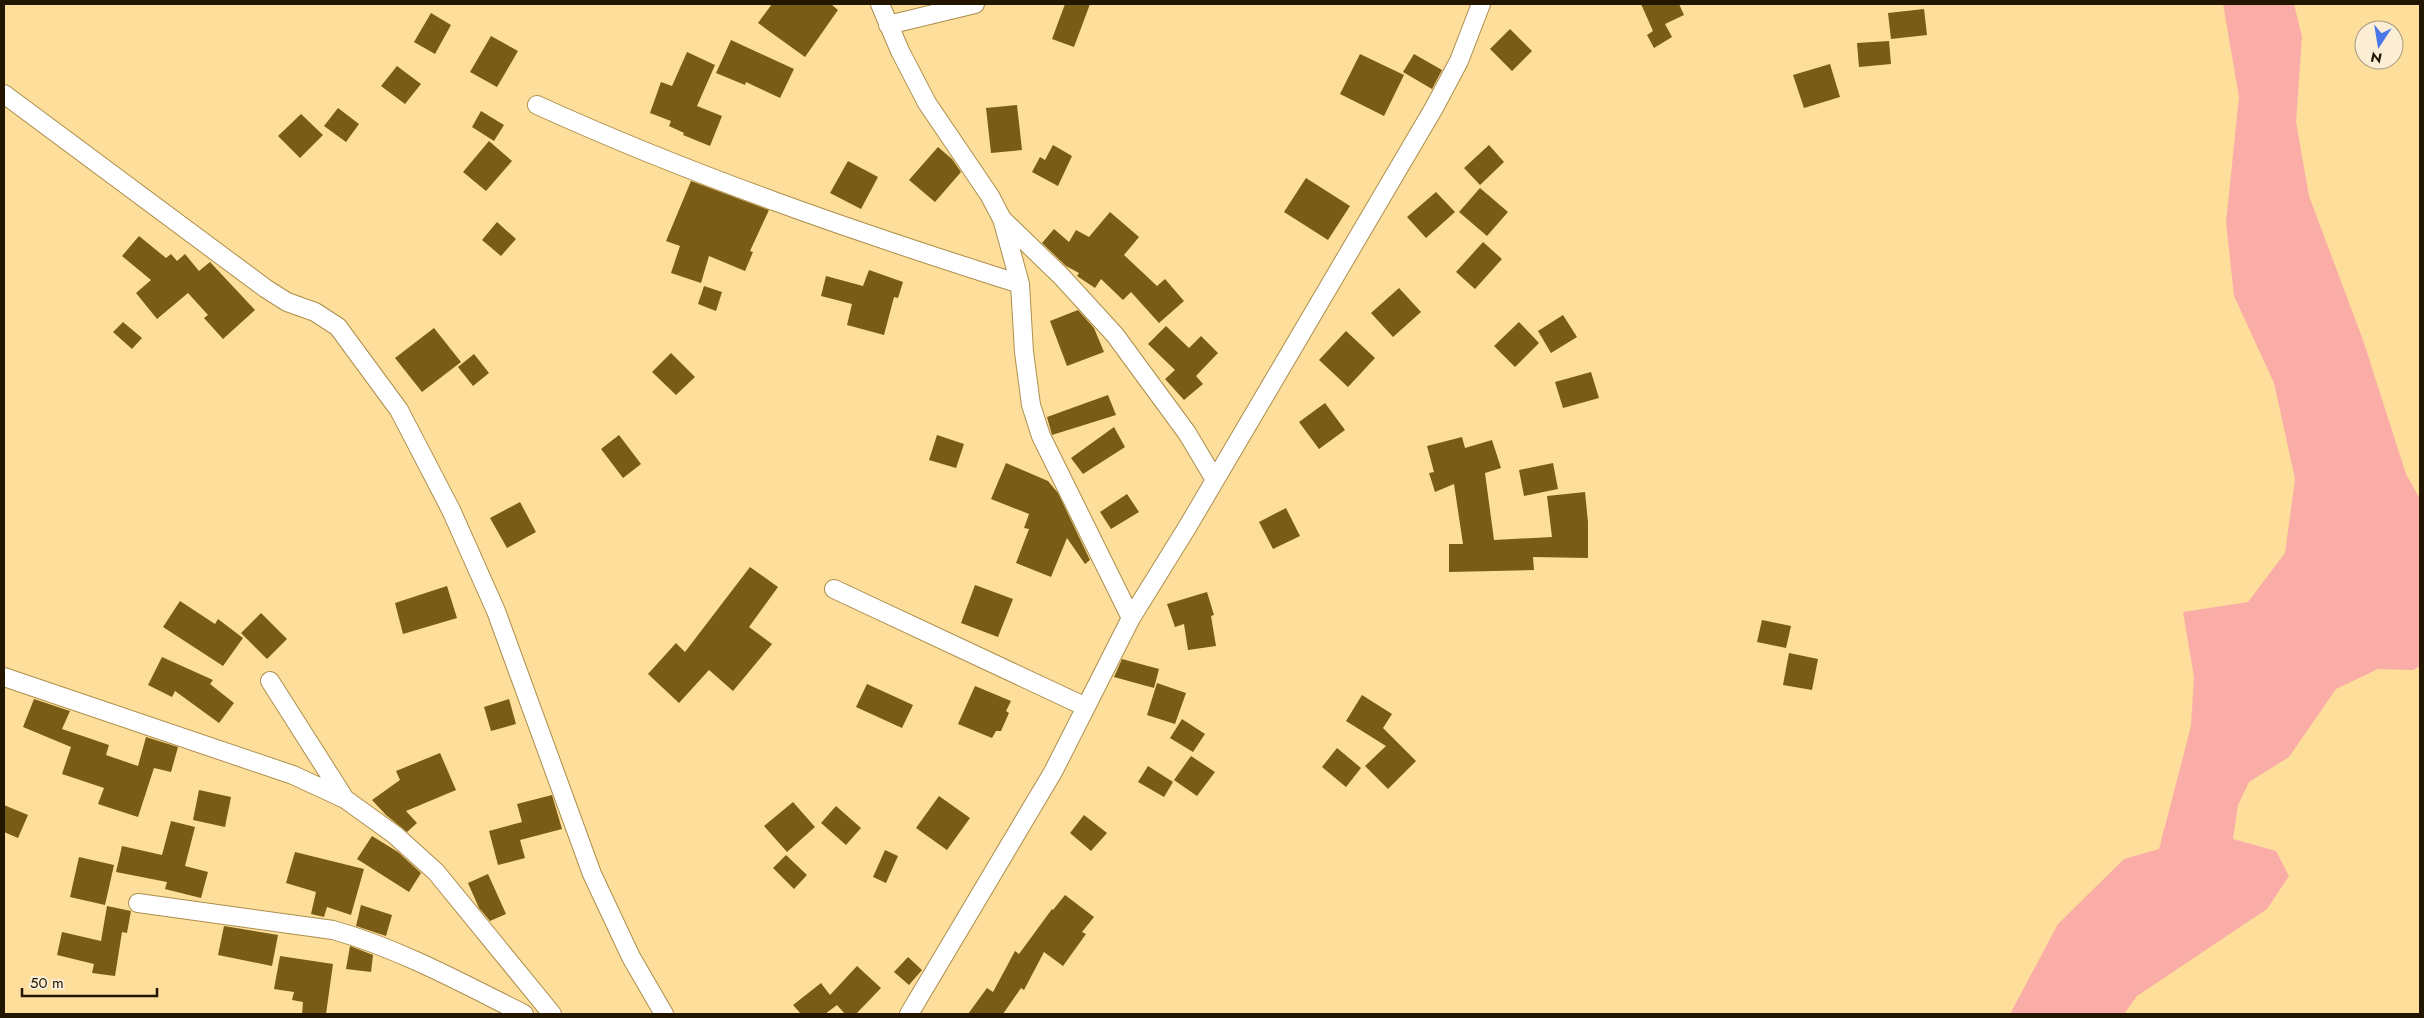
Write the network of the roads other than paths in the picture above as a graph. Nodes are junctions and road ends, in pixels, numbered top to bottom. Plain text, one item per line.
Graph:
1 (880, 4) edge
2 (975, 4) edge
3 (1481, 4) edge
4 (888, 25) junction
5 (4, 94) edge
6 (537, 105) dead end
7 (1002, 219) junction
8 (1020, 284) junction
9 (1215, 480) junction
10 (834, 589) dead end
11 (1131, 618) junction
12 (4, 677) edge
13 (270, 680) dead end
14 (1086, 707) junction
15 (345, 800) junction
16 (138, 903) dead end
17 (524, 1014) edge
18 (552, 1014) edge
19 (664, 1014) edge
20 (908, 1014) edge

1 - 4 street
2 - 4 street
3 - 9 street
4 - 7 street
5 - 19 street
6 - 8 street
7 - 8 street
7 - 9 street
8 - 11 street
9 - 11 street
10 - 14 street
11 - 14 street
12 - 15 street
13 - 15 street
14 - 20 street
15 - 18 street
16 - 17 street

